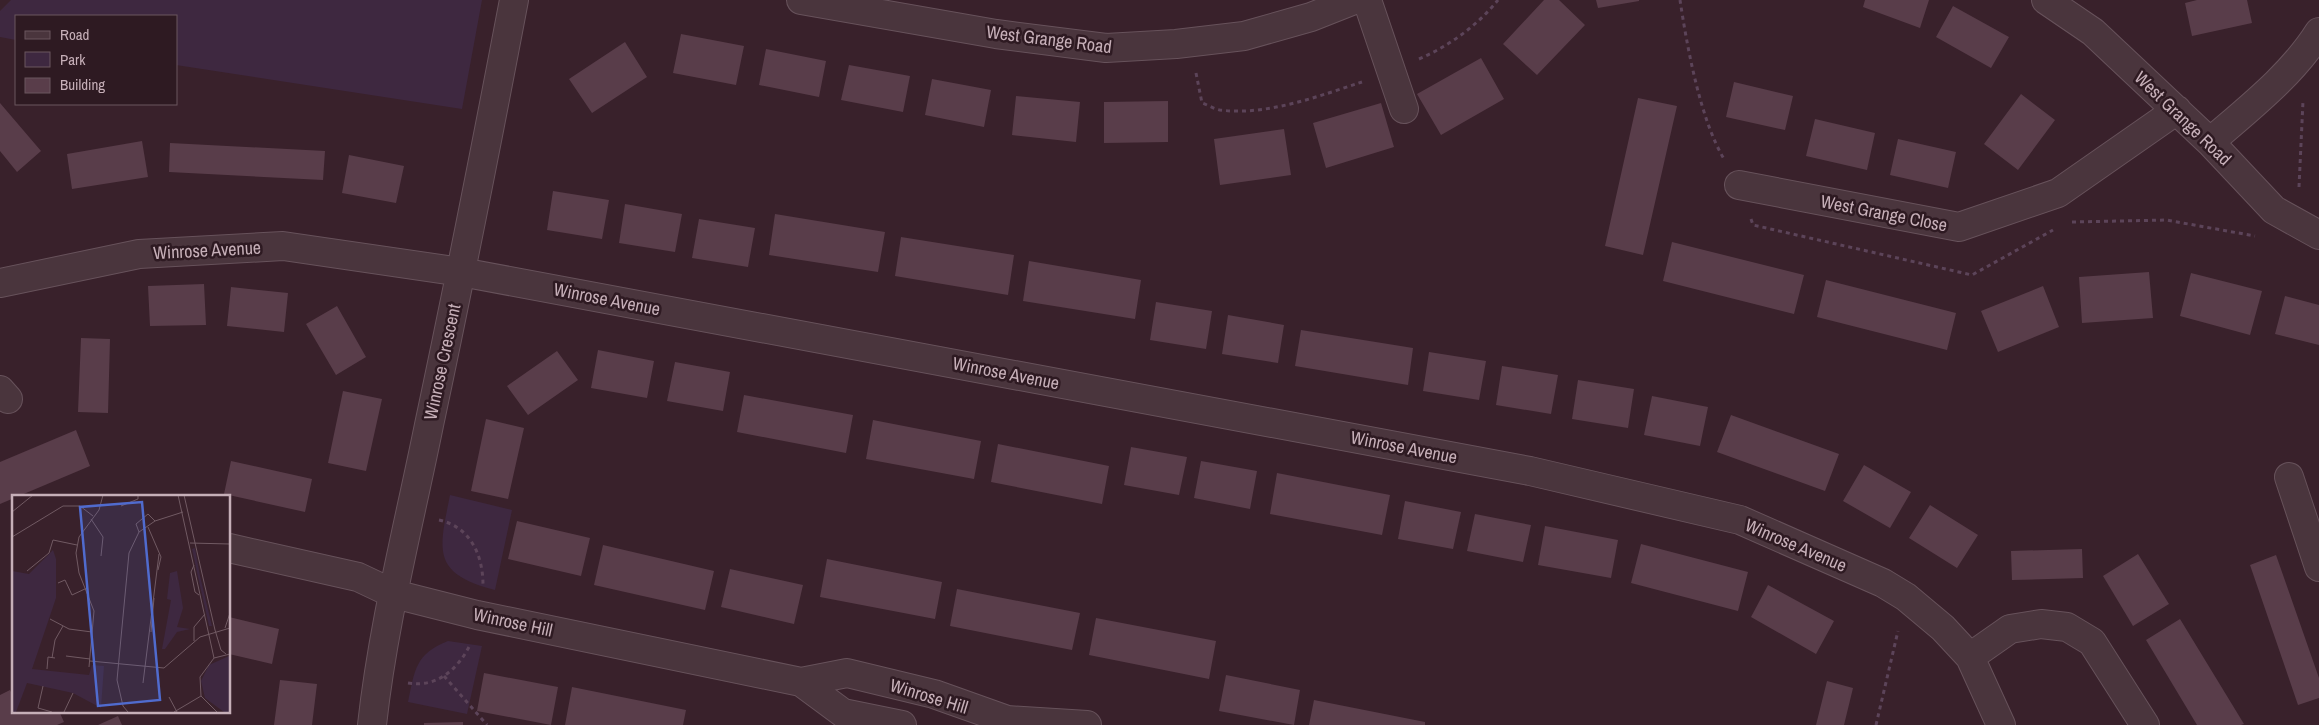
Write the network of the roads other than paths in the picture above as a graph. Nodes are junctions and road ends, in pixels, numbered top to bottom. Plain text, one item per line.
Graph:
1 (514, 0) edge
2 (801, 0) edge
3 (1354, 0) edge
4 (1366, 0) edge
5 (2046, 0) edge
6 (862, 5) edge
7 (2319, 32) edge
8 (1404, 109) dead end
9 (2177, 110) junction
10 (2210, 142) junction
11 (1740, 185) road end
12 (2308, 229) edge
13 (461, 272) junction
14 (0, 283) edge
15 (2289, 477) dead end
16 (230, 548) edge
17 (2319, 566) edge
18 (394, 594) junction
19 (1970, 657) junction
20 (801, 682) junction
21 (1007, 722) edge
22 (372, 725) edge
23 (902, 725) edge
24 (1087, 725) edge
25 (2001, 725) edge
26 (2145, 725) edge

1 - 13 street, Winrose Crescent
2 - 6 street, West Grange Road
3 - 6 street, West Grange Road
4 - 8 street
5 - 9 street, West Grange Road
7 - 10 street
9 - 10 street, West Grange Road
9 - 11 street, West Grange Close
10 - 12 street, West Grange Road
13 - 14 street, Winrose Avenue
13 - 18 street, Winrose Crescent
13 - 19 street, Winrose Avenue
15 - 17 street
16 - 18 street, Winrose Hill
18 - 20 street, Winrose Hill
18 - 22 street, Winrose Crescent
19 - 25 street, Winrose Avenue
19 - 26 street
20 - 21 street, Winrose Hill
20 - 23 street, Winrose Hill
21 - 24 street, Winrose Hill

